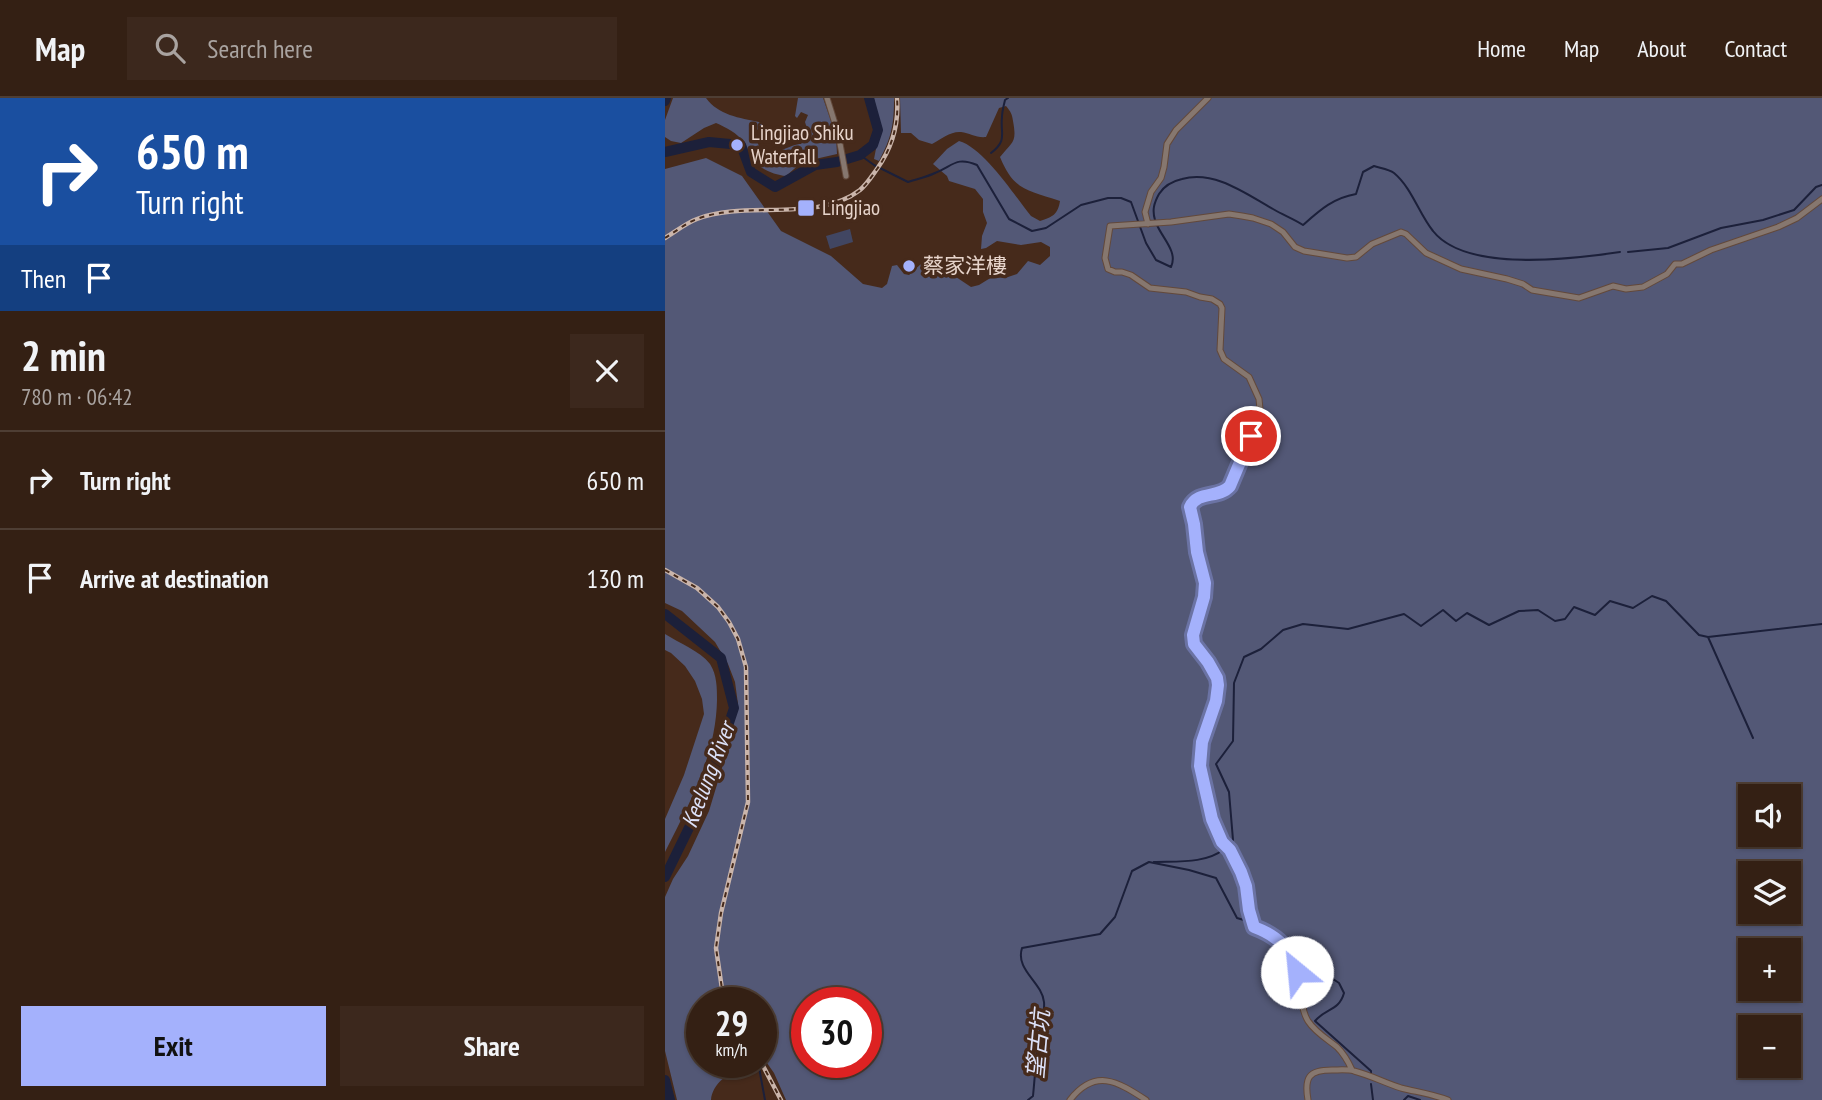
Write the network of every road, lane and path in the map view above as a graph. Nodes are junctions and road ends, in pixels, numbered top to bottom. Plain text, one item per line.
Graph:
1 (827, 98) edge
2 (1208, 98) edge
3 (846, 176) dead end
4 (1822, 199) edge
5 (1148, 224) junction
6 (1352, 1070) junction
7 (1070, 1100) edge
8 (1146, 1100) edge
9 (1308, 1100) edge
10 (1448, 1100) edge

1 - 3 street
2 - 5 street
4 - 5 street
5 - 6 street
6 - 9 street
6 - 10 street
7 - 8 street

